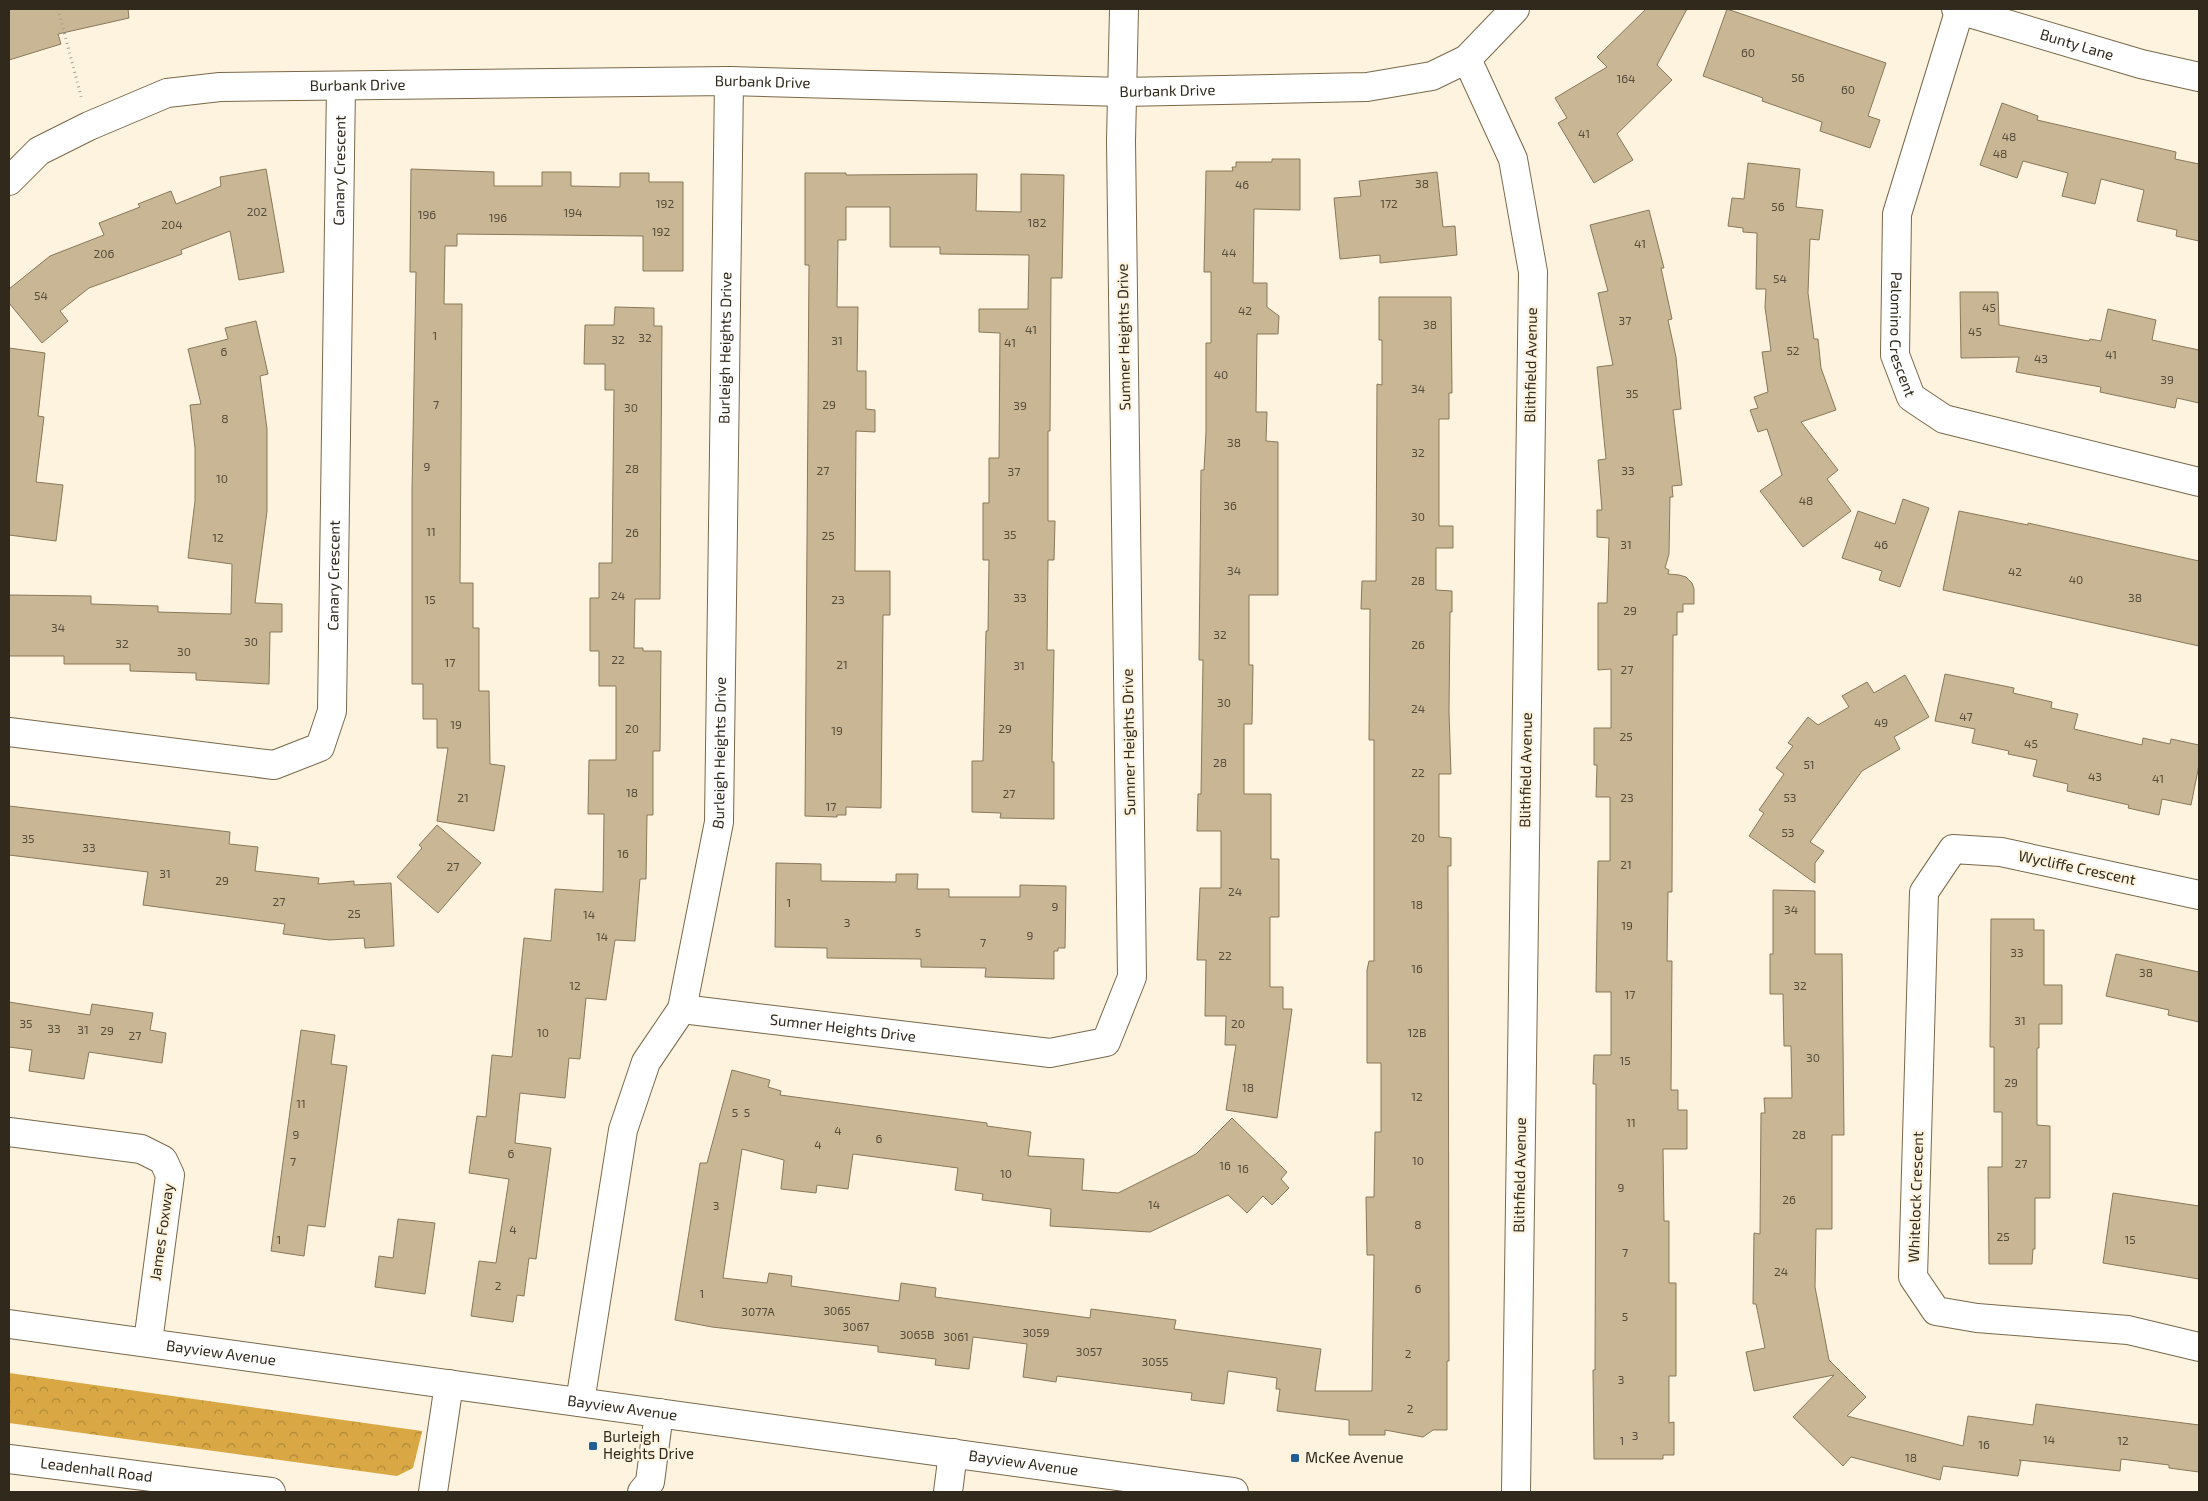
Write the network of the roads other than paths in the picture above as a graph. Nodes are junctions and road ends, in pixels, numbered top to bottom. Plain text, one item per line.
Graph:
1 (1124, 9) edge
2 (1515, 9) edge
3 (1959, 9) edge
4 (1467, 59) junction
5 (2199, 77) edge
6 (729, 82) junction
7 (341, 86) junction
8 (1122, 92) junction
9 (9, 181) edge
10 (2199, 482) edge
11 (9, 732) edge
12 (1953, 849) joint
13 (2199, 895) edge
14 (682, 1009) junction
15 (9, 1132) edge
16 (9, 1324) edge
17 (148, 1342) junction
18 (2199, 1347) edge
19 (449, 1384) junction
20 (580, 1402) junction
21 (659, 1413) junction
22 (953, 1454) junction
23 (9, 1459) edge
24 (650, 1489) edge
25 (271, 1492) edge
26 (433, 1492) edge
27 (948, 1492) edge
28 (1229, 1492) edge
29 (1516, 1492) edge

1 - 8 street, Sumner Heights Drive
2 - 4 street, Burbank Drive
3 - 5 street, Bunty Lane
3 - 10 street, Palomino Crescent
4 - 8 street, Burbank Drive
4 - 29 street, Blithfield Avenue
6 - 7 street, Burbank Drive
6 - 8 street, Burbank Drive
6 - 14 street, Burleigh Heights Drive
7 - 9 street, Burbank Drive
7 - 11 street, Canary Crescent
8 - 14 street, Sumner Heights Drive
12 - 13 street, Wycliffe Crescent
12 - 18 street, Whitelock Crescent
14 - 20 street, Burleigh Heights Drive
15 - 17 street, James Foxway
16 - 17 street, Bayview Avenue
17 - 19 street, Bayview Avenue
19 - 20 street, Bayview Avenue
19 - 26 street
20 - 21 street, Bayview Avenue
21 - 22 street, Bayview Avenue
21 - 24 street
22 - 27 street
22 - 28 street, Bayview Avenue
23 - 25 street, Leadenhall Road

